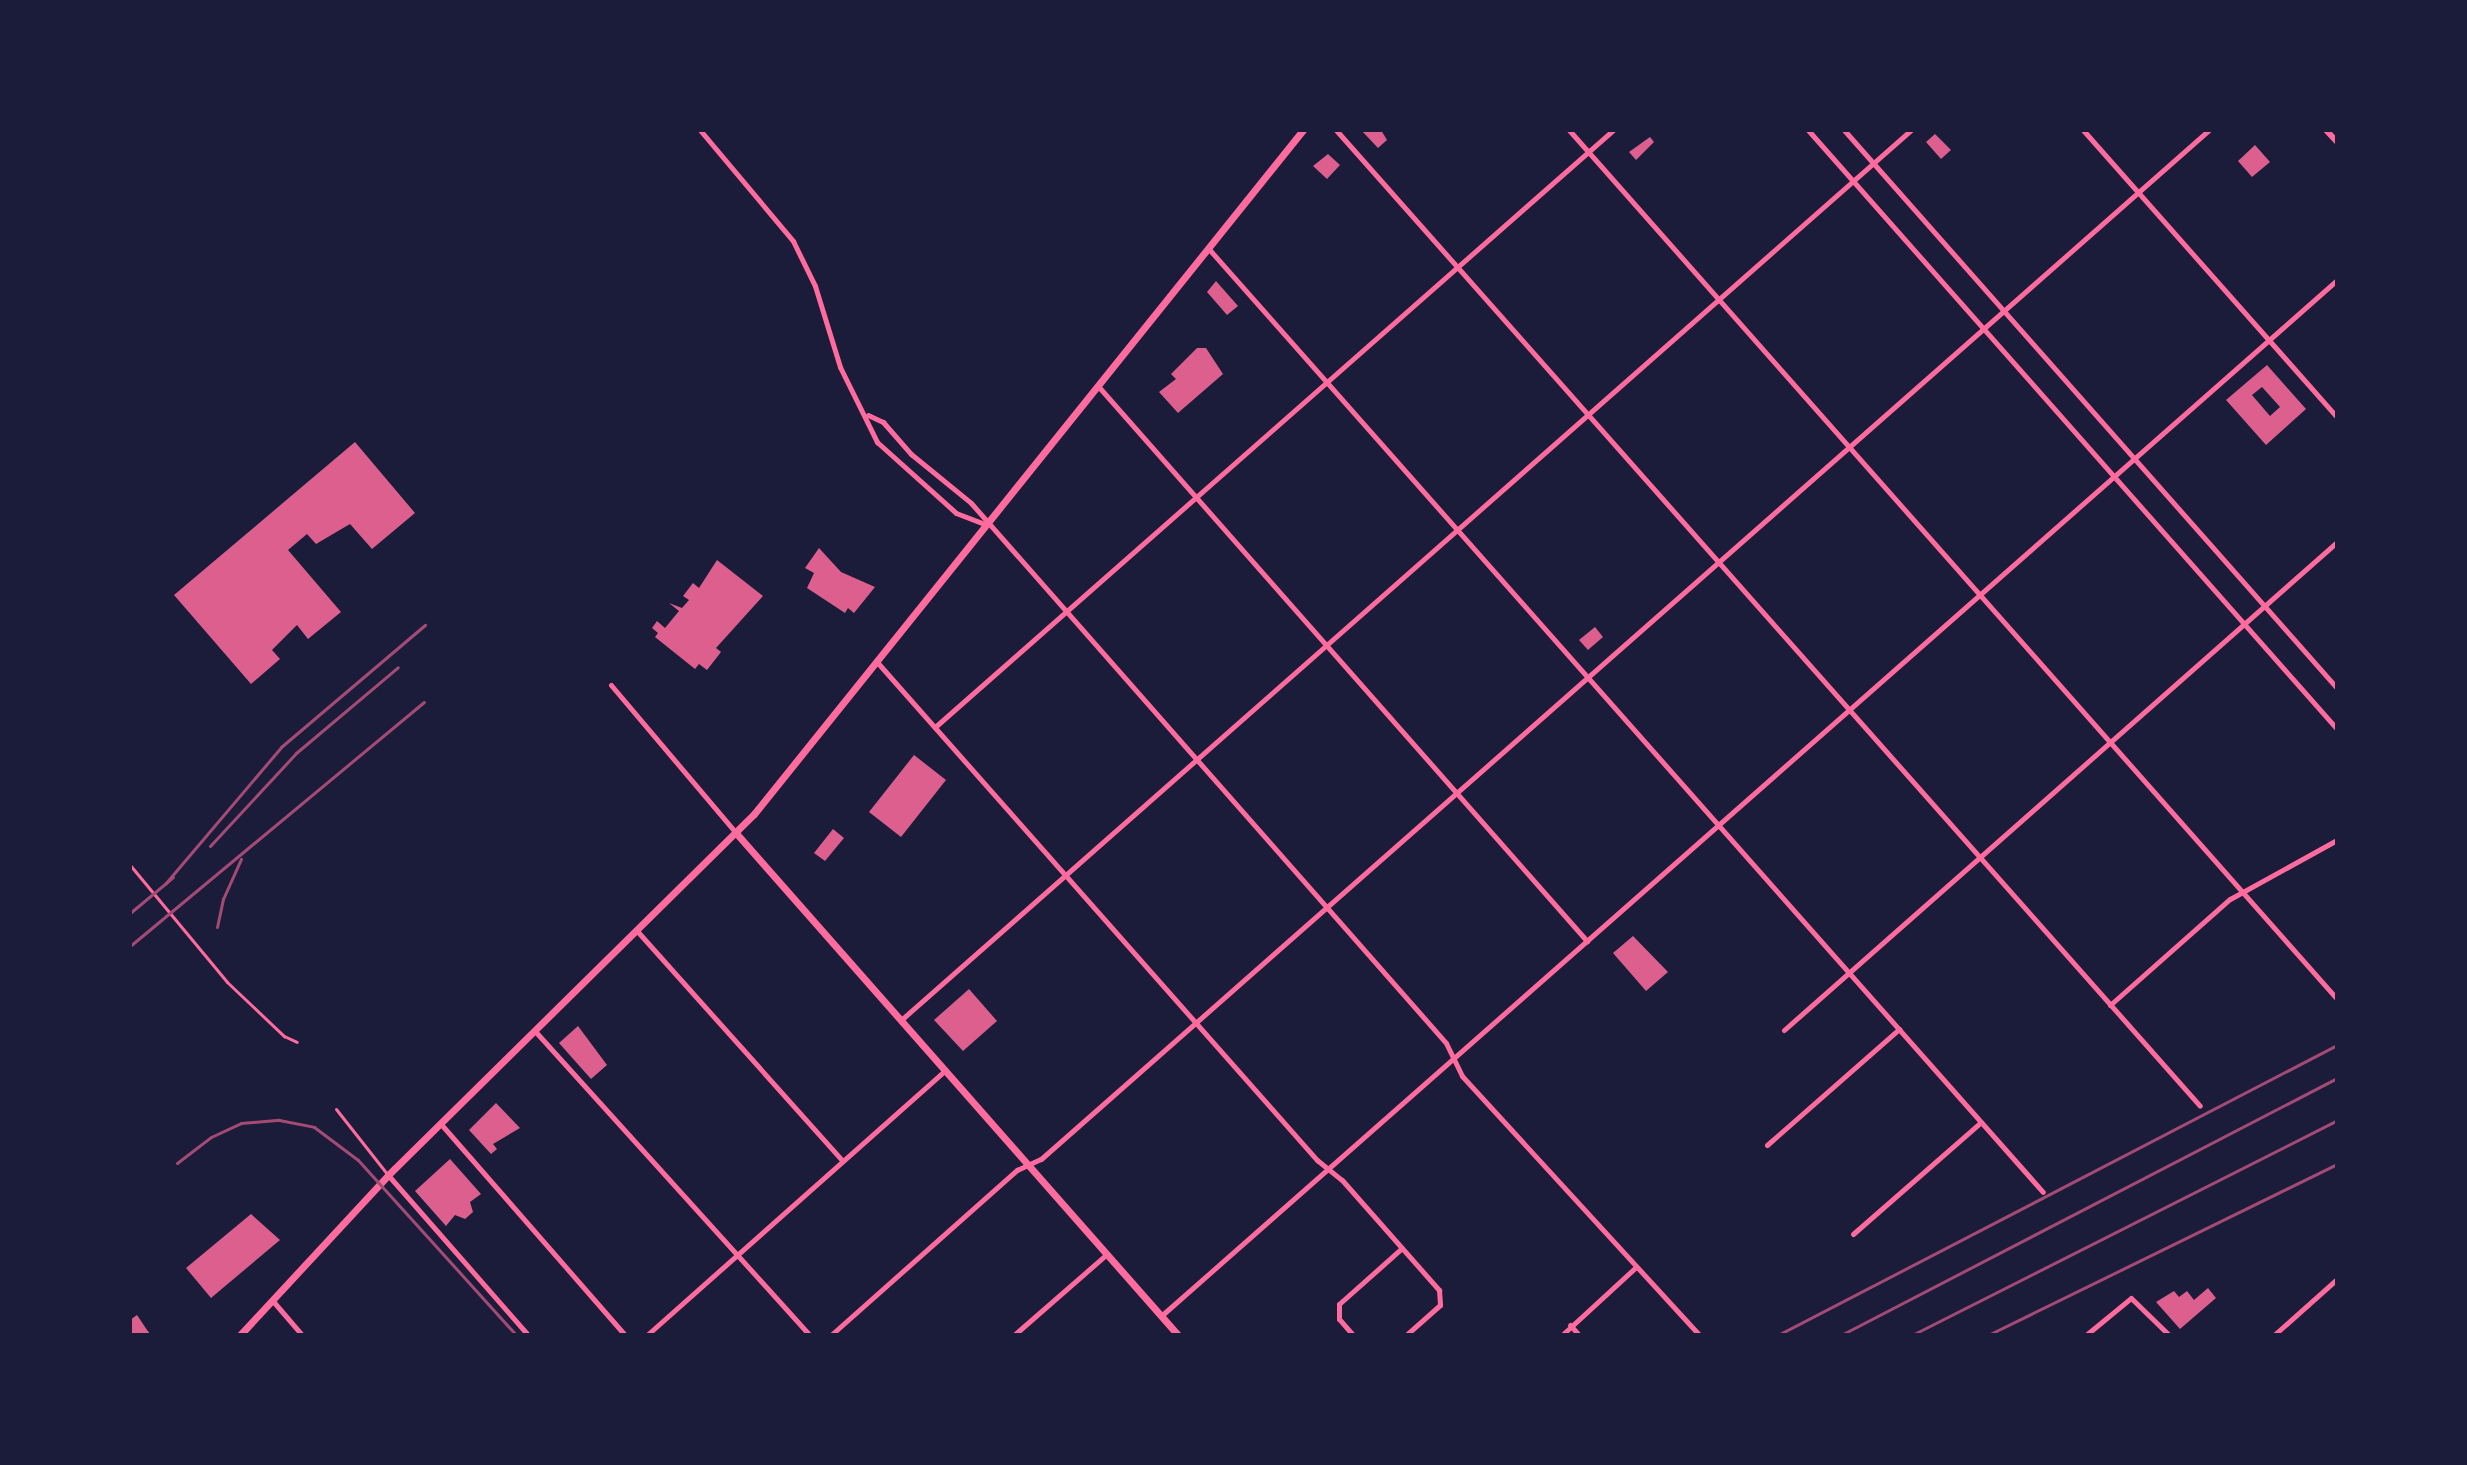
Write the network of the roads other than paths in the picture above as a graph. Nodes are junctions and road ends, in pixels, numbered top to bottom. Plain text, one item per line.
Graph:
1 (700, 130) edge
2 (1303, 130) edge
3 (1336, 130) edge
4 (1569, 130) edge
5 (1613, 130) edge
6 (1808, 130) edge
7 (1844, 130) edge
8 (1911, 130) edge
9 (2083, 130) edge
10 (2209, 130) edge
11 (2326, 130) edge
12 (2337, 142) edge
13 (1589, 152) junction
14 (1874, 163) junction
15 (1853, 181) junction
16 (2138, 193) junction
17 (1208, 248) junction
18 (1458, 267) junction
19 (2337, 280) edge
20 (1719, 299) junction
21 (2003, 312) junction
22 (1983, 329) junction
23 (2269, 340) junction
24 (1327, 382) junction
25 (1098, 386) junction
26 (868, 415) junction
27 (1588, 415) junction
28 (2337, 417) edge
29 (1850, 447) junction
30 (2134, 459) junction
31 (2113, 477) junction
32 (1196, 498) junction
33 (986, 525) junction
34 (1458, 530) junction
35 (2337, 542) edge
36 (1719, 562) junction
37 (1980, 595) junction
38 (2265, 606) junction
39 (1066, 613) junction
40 (2244, 624) junction
41 (1327, 645) junction
42 (877, 662) junction
43 (1588, 677) junction
44 (611, 685) dead end
45 (2337, 688) edge
46 (1849, 710) junction
47 (935, 727) junction
48 (2337, 729) edge
49 (2110, 742) junction
50 (1196, 760) junction
51 (1456, 793) junction
52 (1719, 825) junction
53 (736, 833) junction
54 (2337, 840) edge
55 (1980, 857) junction
56 (130, 865) edge
57 (1066, 875) junction
58 (2243, 892) junction
59 (1327, 908) junction
60 (638, 932) junction
61 (1587, 941) junction
62 (1849, 972) junction
63 (2337, 999) edge
64 (2110, 1005) junction
65 (901, 1020) junction
66 (1196, 1023) junction
67 (1899, 1029) junction
68 (534, 1030) junction
69 (1784, 1030) dead end
70 (297, 1042) dead end
71 (1453, 1059) junction
72 (946, 1070) junction
73 (2200, 1106) dead end
74 (336, 1109) dead end
75 (1981, 1122) junction
76 (439, 1123) junction
77 (1767, 1145) dead end
78 (843, 1161) junction
79 (1029, 1165) junction
80 (1328, 1169) junction
81 (388, 1175) junction
82 (2043, 1192) dead end
83 (1853, 1234) dead end
84 (1402, 1248) junction
85 (1107, 1254) junction
86 (735, 1255) junction
87 (1636, 1267) junction
88 (2337, 1279) edge
89 (272, 1300) junction
90 (1161, 1316) junction
91 (1570, 1325) junction
92 (240, 1335) edge
93 (302, 1335) edge
94 (528, 1335) edge
95 (625, 1335) edge
96 (647, 1335) edge
97 (810, 1335) edge
98 (831, 1335) edge
99 (1014, 1335) edge
100 (1178, 1335) edge
101 (1353, 1335) edge
102 (1406, 1335) edge
103 (1562, 1335) edge
104 (1579, 1335) edge
105 (1699, 1335) edge
106 (2086, 1335) edge
107 (2169, 1335) edge
108 (2274, 1335) edge

1 - 26 street
2 - 17 main road
3 - 18 street
4 - 13 street
5 - 13 street
6 - 15 street
7 - 14 street
8 - 14 street
9 - 16 street
10 - 16 street
11 - 12 street
13 - 18 street
13 - 20 street
14 - 15 street
14 - 21 street
15 - 20 street
15 - 22 street
16 - 21 street
16 - 23 street
17 - 24 street
17 - 25 main road
18 - 24 street
18 - 27 street
19 - 23 street
20 - 27 street
20 - 29 street
21 - 22 street
21 - 30 street
22 - 29 street
22 - 31 street
23 - 28 street
23 - 30 street
24 - 32 street
24 - 34 street
25 - 32 street
25 - 33 main road
26 - 33 street
26 - 33 street
27 - 34 street
27 - 36 street
29 - 36 street
29 - 37 street
30 - 31 street
30 - 38 street
31 - 37 street
31 - 40 street
32 - 39 street
32 - 41 street
33 - 39 street
33 - 42 main road
34 - 41 street
34 - 43 street
35 - 38 street
36 - 43 street
36 - 46 street
37 - 46 street
37 - 49 street
38 - 40 street
38 - 45 street
39 - 47 street
39 - 50 street
40 - 48 street
40 - 49 street
41 - 50 street
41 - 51 street
42 - 47 street
42 - 53 main road
43 - 51 street
43 - 52 street
44 - 53 street
46 - 52 street
46 - 55 street
47 - 57 street
49 - 55 street
49 - 58 street
50 - 57 street
50 - 59 street
51 - 59 street
51 - 61 street
52 - 61 street
52 - 62 street
53 - 60 main road
53 - 65 main road
54 - 58 street
55 - 62 street
55 - 64 street
56 - 70 lane
57 - 65 street
57 - 66 street
58 - 63 street
58 - 64 street
59 - 66 street
59 - 71 street
60 - 68 main road
60 - 78 street
61 - 71 street
62 - 67 street
62 - 69 street
64 - 73 street
65 - 72 main road
66 - 79 street
66 - 80 street
67 - 75 street
67 - 77 street
68 - 76 main road
68 - 86 street
71 - 80 street
71 - 87 street
72 - 78 street
72 - 79 main road
74 - 81 lane
75 - 82 street
75 - 83 street
76 - 81 main road
76 - 95 street
78 - 86 street
79 - 85 main road
79 - 98 street
80 - 84 street
80 - 90 street
81 - 89 main road
81 - 94 street
84 - 101 street
84 - 102 street
85 - 90 main road
85 - 99 street
86 - 96 street
86 - 97 street
87 - 91 street
87 - 105 street
88 - 108 street
89 - 92 main road
89 - 93 street
90 - 100 main road
91 - 103 street
91 - 104 street
106 - 107 street

